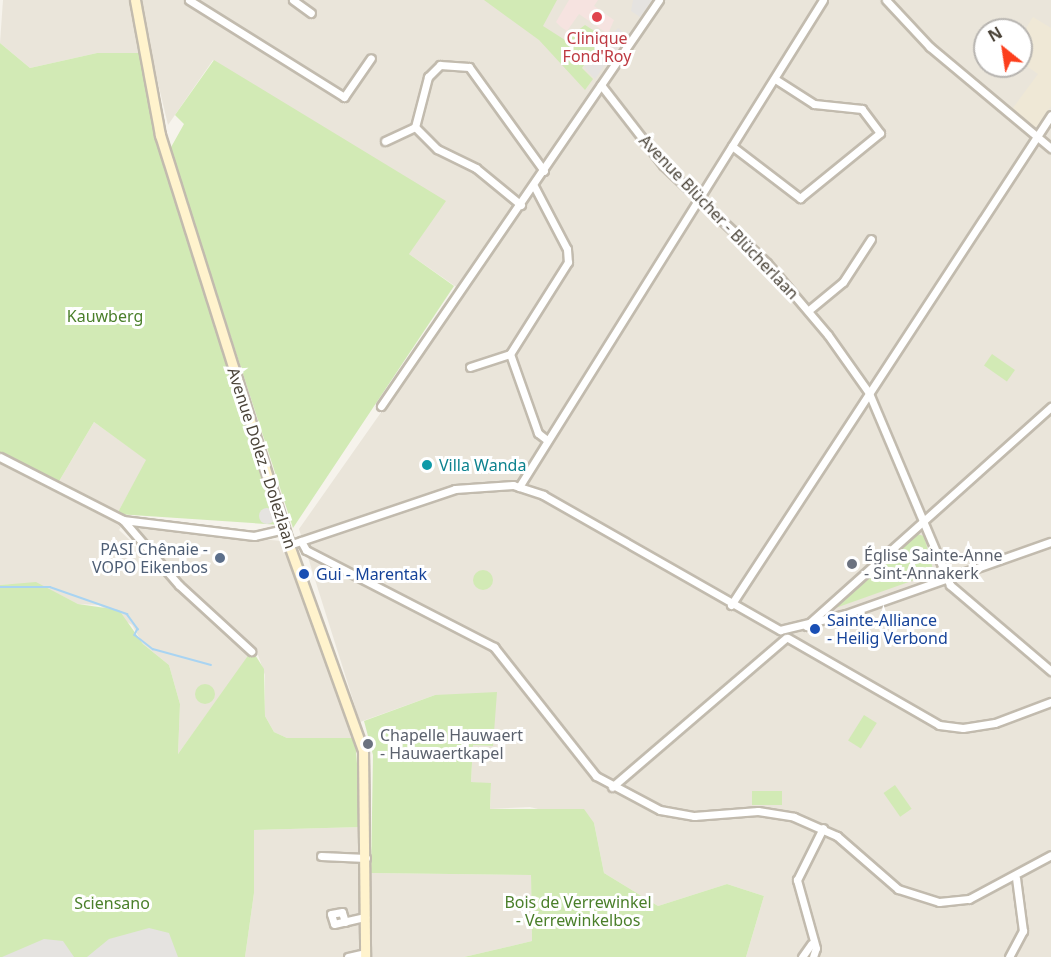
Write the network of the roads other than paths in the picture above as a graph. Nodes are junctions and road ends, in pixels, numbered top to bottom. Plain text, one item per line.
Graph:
1 (135, 0) edge
2 (189, 0) edge
3 (293, 0) edge
4 (659, 0) edge
5 (824, 0) edge
6 (886, 0) edge
7 (311, 13) dead end
8 (371, 58) dead end
9 (775, 79) junction
10 (601, 85) junction
11 (1051, 115) edge
12 (415, 127) junction
13 (1035, 139) junction
14 (385, 141) dead end
15 (732, 146) junction
16 (1051, 148) edge
17 (544, 171) junction
18 (534, 186) junction
19 (698, 200) junction
20 (521, 204) junction
21 (871, 239) dead end
22 (809, 310) junction
23 (510, 354) junction
24 (470, 367) dead end
25 (869, 393) junction
26 (381, 406) dead end
27 (1051, 407) edge
28 (547, 440) junction
29 (0, 456) edge
30 (519, 487) junction
31 (123, 520) junction
32 (924, 523) junction
33 (284, 529) junction
34 (300, 541) junction
35 (1051, 542) edge
36 (289, 546) junction
37 (946, 579) junction
38 (731, 605) junction
39 (806, 627) junction
40 (786, 634) junction
41 (251, 651) dead end
42 (1051, 671) edge
43 (1051, 702) edge
44 (612, 787) junction
45 (823, 828) junction
46 (1051, 855) edge
47 (321, 856) dead end
48 (366, 858) junction
49 (1016, 878) junction
50 (365, 917) junction
51 (345, 922) dead end
52 (811, 944) junction
53 (365, 955) edge
54 (348, 957) edge
55 (802, 957) edge
56 (813, 957) edge
57 (1009, 957) edge

1 - 33 street, Avenue Dolez - Dolezlaan
2 - 8 street
3 - 7 street
4 - 10 street
5 - 9 street
6 - 13 street
9 - 15 street
9 - 15 street
10 - 17 street
10 - 19 street, Avenue Blücher - Blücherlaan
11 - 13 street
12 - 14 street
12 - 17 street
12 - 20 street
13 - 16 street
13 - 25 street
15 - 19 street
17 - 18 street
18 - 20 street
18 - 23 street
19 - 22 street, Avenue Blücher - Blücherlaan
19 - 28 street
20 - 26 street
21 - 22 street
22 - 25 street, Avenue Blücher - Blücherlaan
23 - 24 street
23 - 28 street
25 - 32 street, Avenue Blücher - Blücherlaan
25 - 38 street
27 - 32 street
28 - 30 street
29 - 31 street
30 - 34 street
30 - 38 street
31 - 33 street
31 - 41 street
32 - 37 street, Avenue Blücher - Blücherlaan
32 - 39 street
33 - 36 street, Avenue Dolez - Dolezlaan
34 - 36 street
34 - 44 street
35 - 37 street
36 - 48 street, Avenue Dolez - Dolezlaan
37 - 39 street
37 - 42 street, Avenue Blücher - Blücherlaan
38 - 40 street
39 - 40 street
40 - 43 street
40 - 44 street
44 - 45 street
45 - 49 street
45 - 52 street
46 - 49 street
47 - 48 street
48 - 50 street, Avenue Dolez - Dolezlaan
49 - 57 street
50 - 51 street
50 - 53 street, Avenue Dolez - Dolezlaan
52 - 55 street
52 - 56 street
53 - 54 street

